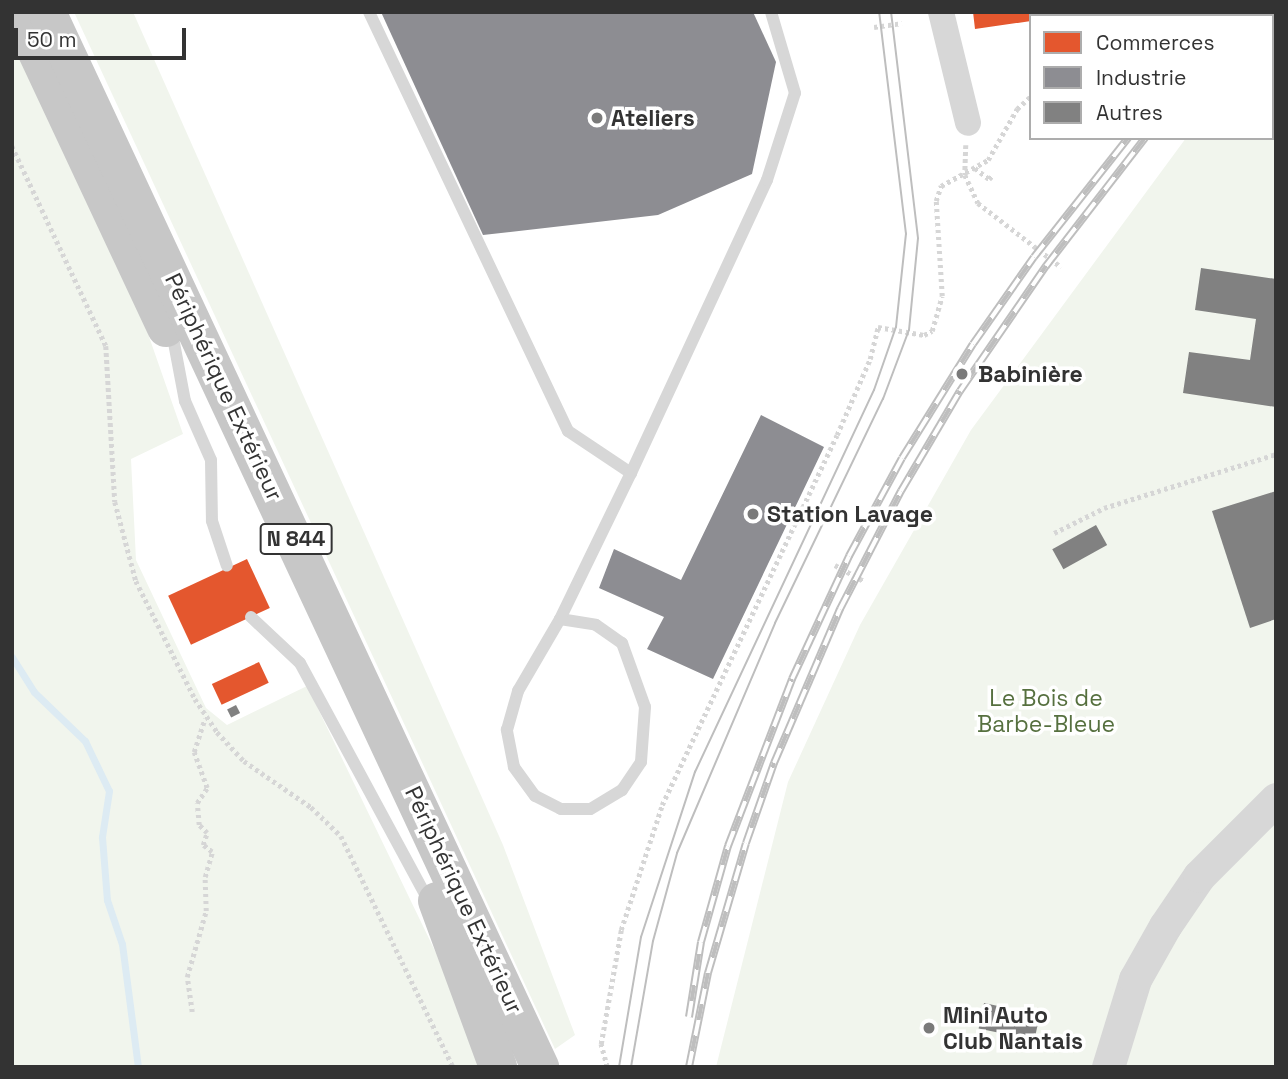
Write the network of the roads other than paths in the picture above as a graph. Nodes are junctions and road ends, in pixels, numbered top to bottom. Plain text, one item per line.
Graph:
1 (18, 12) edge
2 (47, 12) edge
3 (369, 12) edge
4 (771, 12) edge
5 (941, 12) edge
6 (968, 123) dead end
7 (174, 343) junction
8 (631, 473) junction
9 (227, 566) dead end
10 (251, 617) dead end
11 (560, 619) junction
12 (1276, 799) edge
13 (459, 951) junction
14 (498, 1067) edge
15 (540, 1067) edge
16 (1108, 1067) edge

1 - 7 highway, N 844
2 - 15 highway, Périphérique Extérieur / N 844
3 - 8 lane
4 - 8 lane
5 - 6 street
7 - 9 lane
7 - 13 highway, N 844
8 - 11 lane
10 - 13 lane
11 - 11 lane
12 - 16 street
13 - 14 highway, N 844

